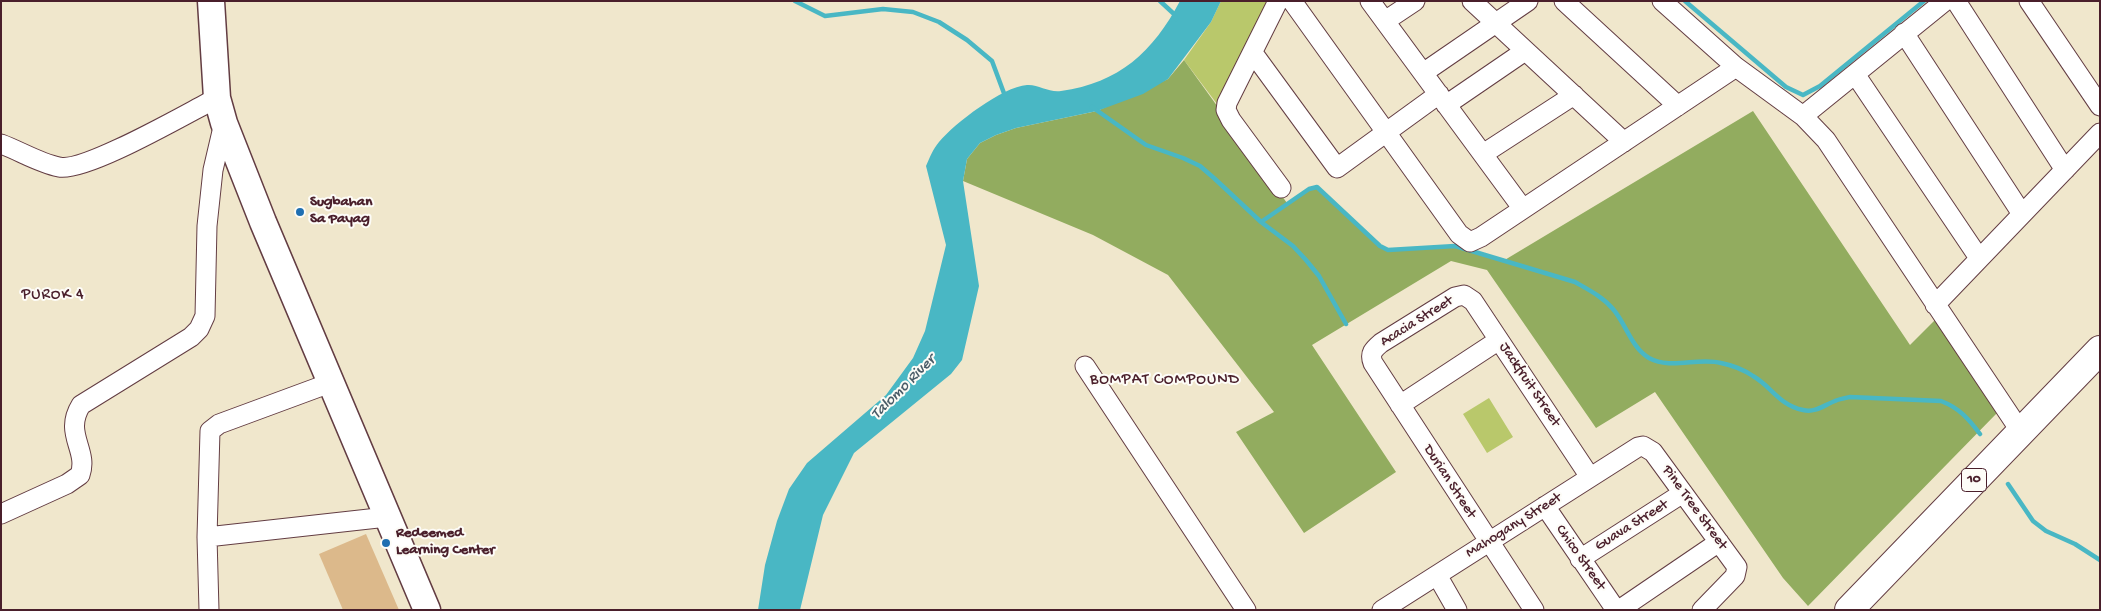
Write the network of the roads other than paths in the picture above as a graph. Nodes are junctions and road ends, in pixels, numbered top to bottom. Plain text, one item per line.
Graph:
1 (210, 1) edge
2 (1278, 1) edge
3 (1292, 1) edge
4 (1370, 1) edge
5 (1415, 1) edge
6 (1472, 1) edge
7 (1528, 1) edge
8 (1564, 1) edge
9 (1662, 1) edge
10 (1944, 1) edge
11 (1956, 1) edge
12 (2029, 1) edge
13 (1385, 21) junction
14 (1496, 23) junction
15 (1904, 33) junction
16 (1526, 51) junction
17 (1253, 53) junction
18 (1736, 67) junction
19 (1423, 73) junction
20 (1855, 74) junction
21 (1574, 96) junction
22 (216, 98) junction
23 (1443, 100) junction
24 (1678, 106) junction
25 (2100, 106) edge
26 (1803, 116) junction
27 (224, 123) junction
28 (1386, 133) junction
29 (2100, 133) edge
30 (1624, 142) junction
31 (1, 144) edge
32 (1483, 154) junction
33 (2065, 170) junction
34 (1281, 188) dead end
35 (1523, 209) junction
36 (2022, 214) junction
37 (1979, 258) junction
38 (1464, 295) joint
39 (1935, 305) junction
40 (1499, 340) junction
41 (2100, 350) edge
42 (1372, 352) joint
43 (1086, 366) dead end
44 (330, 383) junction
45 (1400, 405) junction
46 (2020, 432) junction
47 (1647, 447) joint
48 (1590, 478) junction
49 (1683, 493) junction
50 (1545, 506) junction
51 (1, 514) edge
52 (387, 517) junction
53 (207, 537) junction
54 (1488, 542) junction
55 (1719, 542) junction
56 (1580, 559) junction
57 (1437, 575) junction
58 (209, 610) edge
59 (427, 610) edge
60 (1246, 610) edge
61 (1382, 610) edge
62 (1457, 610) edge
63 (1534, 610) edge
64 (1617, 610) edge
65 (1702, 610) edge
66 (1849, 610) edge

1 - 22 street
2 - 17 street
3 - 28 street
4 - 13 street
5 - 13 street
6 - 14 street
7 - 14 street
8 - 24 street
9 - 18 street
10 - 15 street
11 - 33 street
12 - 25 street
13 - 19 street
14 - 16 street
14 - 19 street
15 - 20 street
15 - 36 street
16 - 21 street
16 - 23 street
17 - 28 street
17 - 34 street
18 - 24 street
18 - 26 street
19 - 23 street
20 - 26 street
20 - 37 street
21 - 30 street
21 - 32 street
22 - 27 street
22 - 31 street
23 - 28 street
23 - 32 street
24 - 30 street
26 - 39 street
27 - 44 street
27 - 51 street
28 - 35 street
29 - 33 street
30 - 35 street
32 - 35 street
33 - 36 street
36 - 37 street
37 - 39 street
38 - 40 street, Jackfruit Street
38 - 42 street, Acacia Street
39 - 46 street
40 - 45 street
40 - 48 street, Jackfruit Street
41 - 46 highway, 10
42 - 45 street, Durian Street
43 - 60 street
44 - 52 street
44 - 53 street
45 - 54 street, Durian Street
46 - 66 highway, 10
47 - 48 street, Mahogany Street
47 - 49 street, Pine Tree Street
48 - 50 street, Mahogany Street
49 - 55 street, Pine Tree Street
49 - 56 street, Guava Street
50 - 54 street, Mahogany Street
50 - 56 street, Chico Street
52 - 53 street
52 - 59 street
53 - 58 street
54 - 57 street, Mahogany Street
54 - 63 street, Durian Street
55 - 64 street
55 - 65 street, Pine Tree Street
56 - 64 street, Chico Street
57 - 61 street, Mahogany Street
57 - 62 street

